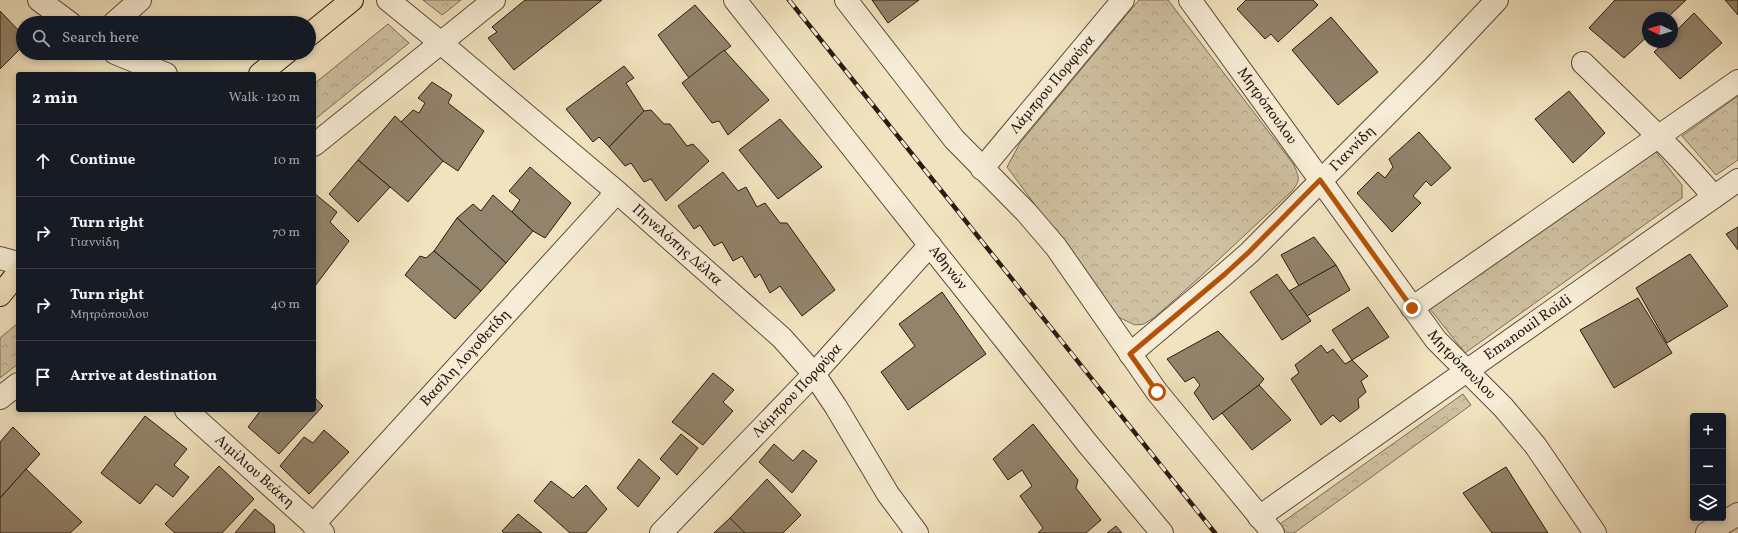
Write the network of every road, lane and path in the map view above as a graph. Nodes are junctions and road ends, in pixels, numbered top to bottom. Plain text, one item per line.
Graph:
1 (39, 0) edge
2 (140, 0) edge
3 (352, 0) edge
4 (388, 0) edge
5 (494, 0) edge
6 (735, 0) edge
7 (846, 0) edge
8 (1123, 0) edge
9 (1190, 0) edge
10 (1497, 0) edge
11 (61, 16) edge
12 (122, 16) edge
13 (316, 29) edge
14 (441, 43) junction
15 (132, 60) edge
16 (277, 60) edge
17 (1583, 63) dead end
18 (161, 72) edge
19 (262, 72) edge
20 (1738, 81) edge
21 (1659, 136) junction
22 (316, 143) edge
23 (982, 169) junction
24 (1320, 180) junction
25 (1738, 180) edge
26 (617, 192) junction
27 (1714, 198) junction
28 (930, 245) junction
29 (0, 258) edge
30 (16, 262) edge
31 (16, 269) edge
32 (16, 275) edge
33 (0, 278) edge
34 (0, 295) edge
35 (1412, 308) junction
36 (1130, 354) junction
37 (1467, 370) junction
38 (814, 374) junction
39 (16, 386) edge
40 (0, 398) edge
41 (188, 412) edge
42 (1738, 514) edge
43 (1266, 525) edge
44 (318, 529) edge
45 (661, 533) edge
46 (917, 533) edge
47 (1162, 533) edge
48 (1595, 533) edge
49 (1708, 533) edge

1 - 11 street
2 - 12 street
3 - 13 main road
4 - 14 street, Πηνελόπης Δέλτα
5 - 14 street
6 - 28 street, Αθηνών
7 - 23 street
8 - 23 street, Λάμπρου Πορφύρα
9 - 24 street, Μητρόπουλου
10 - 24 street, Γιαννίδη
14 - 22 street
14 - 26 street, Πηνελόπης Δέλτα
15 - 18 street
16 - 19 main road
17 - 21 street
20 - 21 street
21 - 27 street
21 - 35 street
23 - 36 street
24 - 35 street, Μητρόπουλου
24 - 36 street, Γιαννίδη
25 - 27 street, Emanouil Roidi
26 - 38 street, Πηνελόπης Δέλτα
26 - 44 street, Βασίλη Λογοθετίδη
27 - 37 street, Emanouil Roidi
28 - 38 street, Λάμπρου Πορφύρα
28 - 47 street, Αθηνών
29 - 30 street
31 - 33 main road
32 - 34 main road
35 - 37 street, Μητρόπουλου
36 - 43 street
37 - 43 street, Emanouil Roidi
37 - 48 street, Μητρόπουλου
38 - 45 street, Λάμπρου Πορφύρα
38 - 46 street, Πηνελόπης Δέλτα
39 - 40 street
41 - 44 street, Αιμίλιου Βεάκη
42 - 49 street

